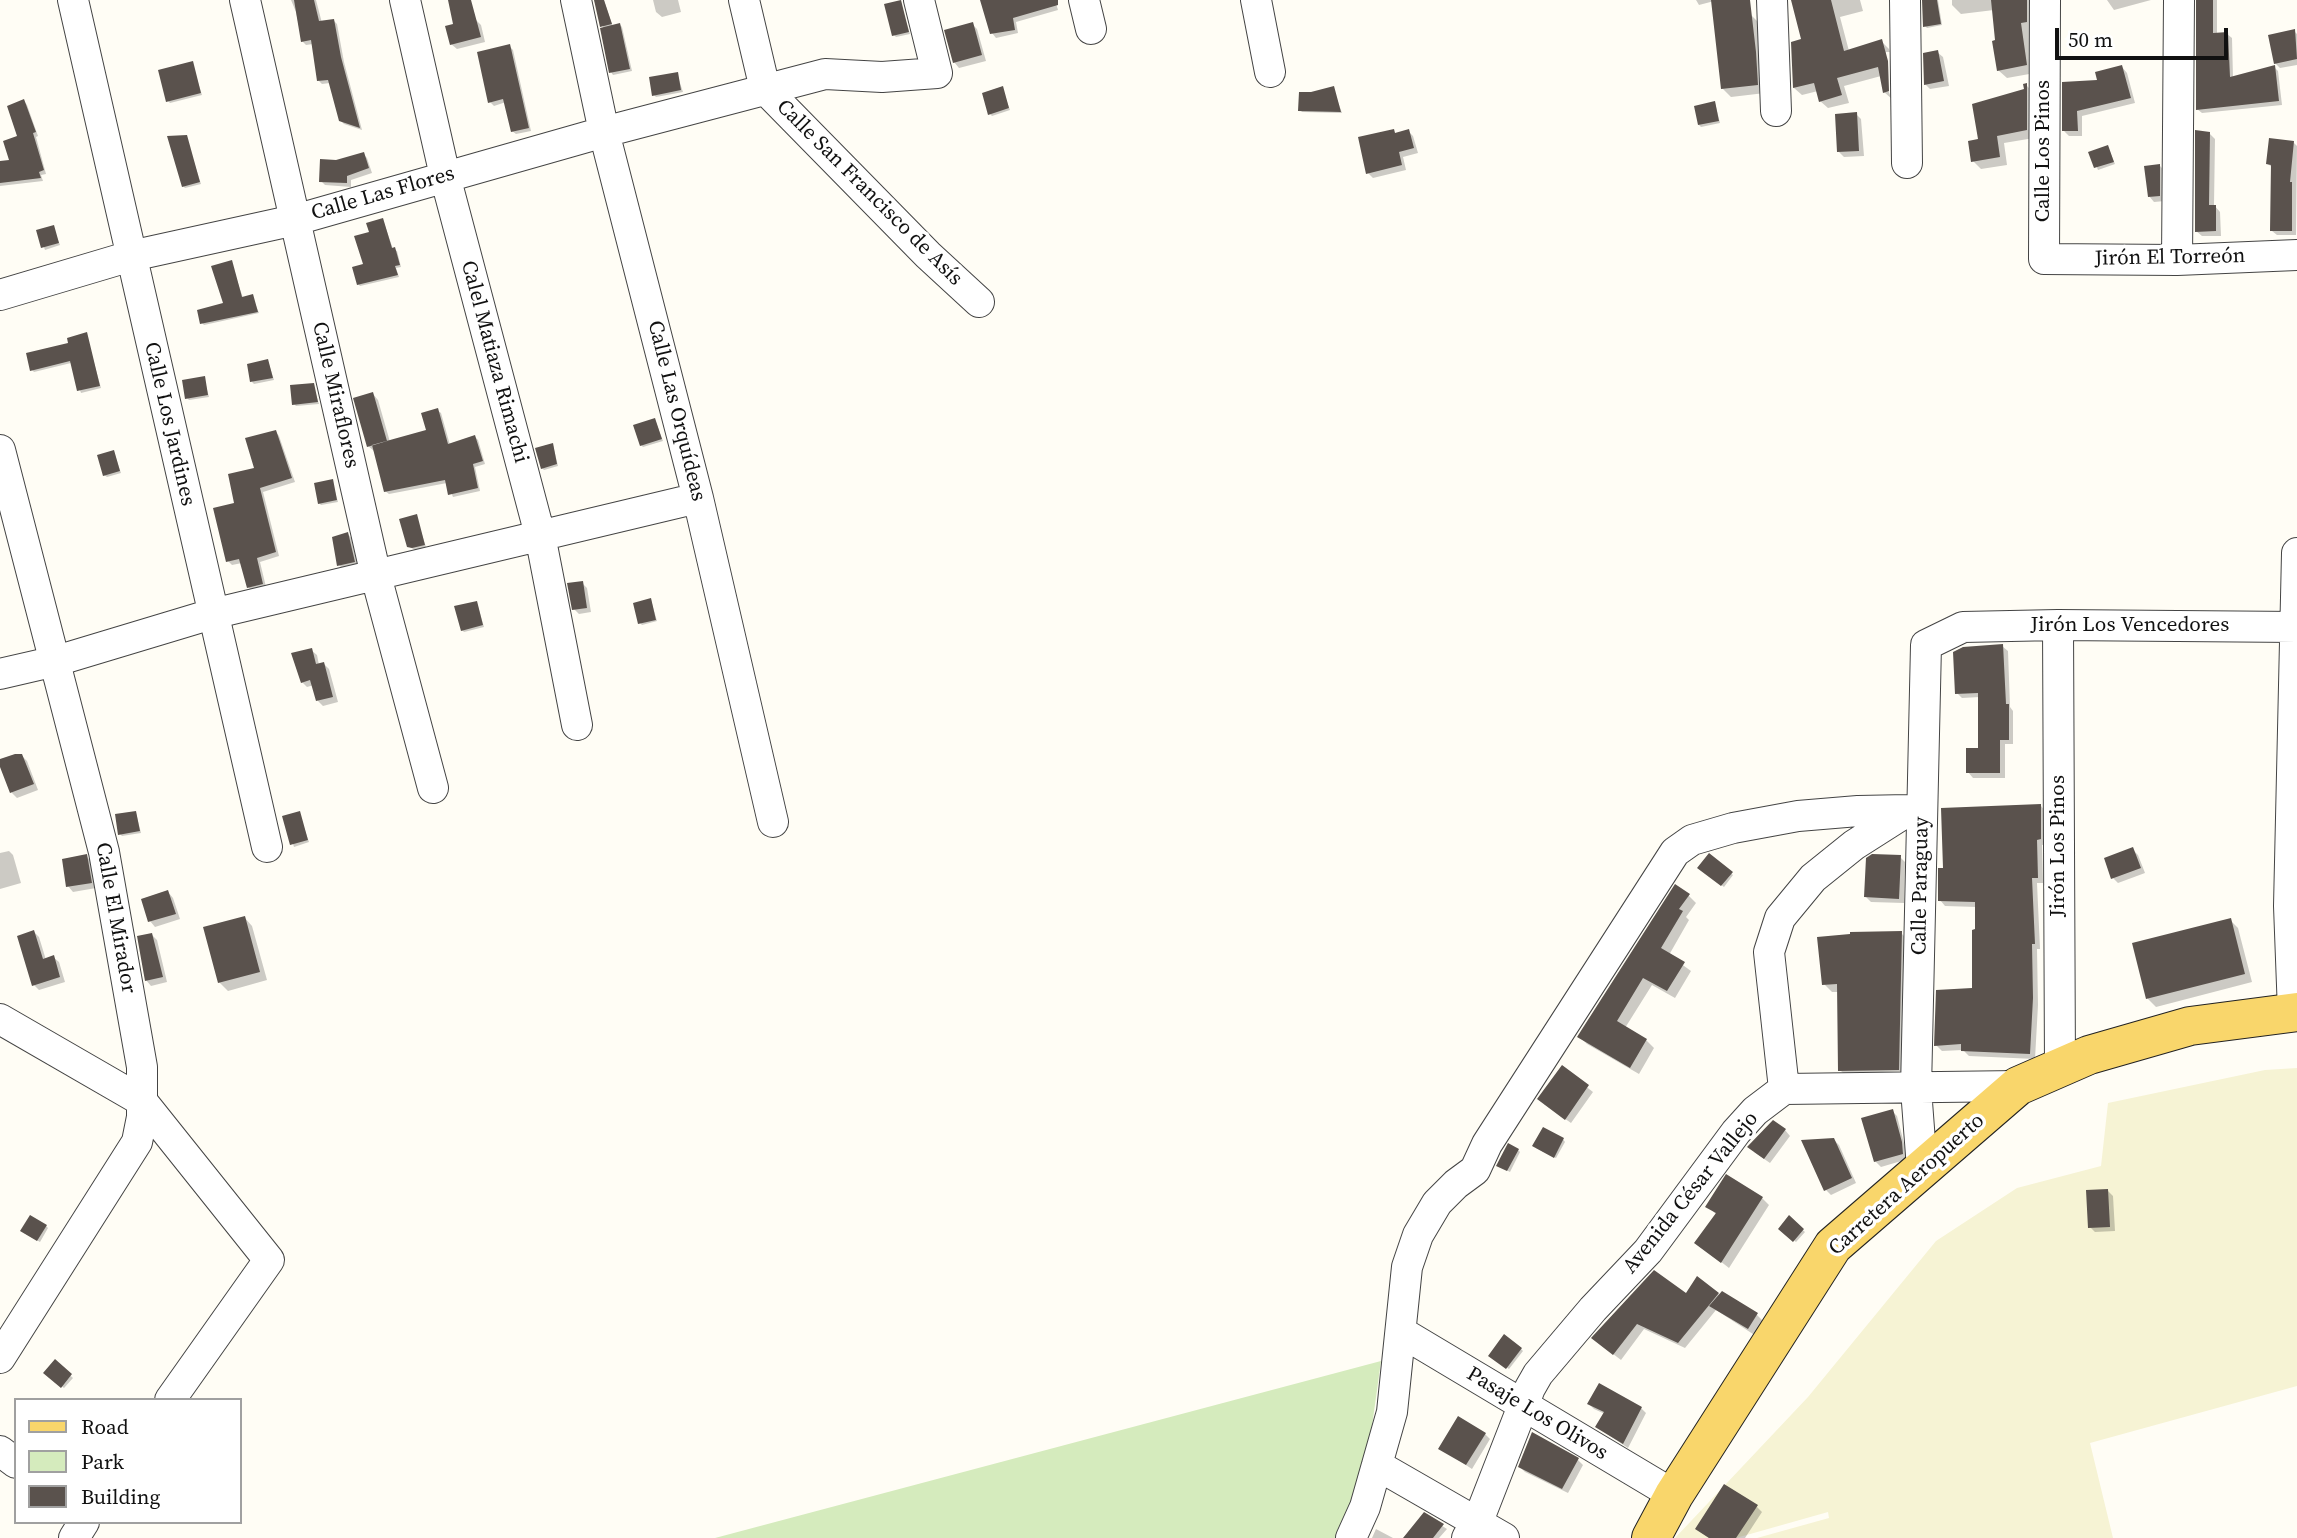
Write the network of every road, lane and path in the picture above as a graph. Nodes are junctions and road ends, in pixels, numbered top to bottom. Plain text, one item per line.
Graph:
1 (73, 0) edge
2 (245, 0) edge
3 (405, 0) edge
4 (576, 0) edge
5 (744, 0) edge
6 (919, 0) edge
7 (1084, 0) edge
8 (1256, 0) edge
9 (1772, 0) edge
10 (1905, 0) edge
11 (2045, 0) edge
12 (2179, 0) edge
13 (1091, 29) dead end
14 (1270, 72) dead end
15 (765, 89) junction
16 (1776, 111) dead end
17 (604, 132) junction
18 (1907, 163) dead end
19 (445, 176) junction
20 (295, 220) junction
21 (2297, 255) edge
22 (131, 256) junction
23 (2044, 259) joint
24 (2177, 260) junction
25 (0, 295) edge
26 (979, 302) dead end
27 (0, 450) edge
28 (698, 498) junction
29 (540, 535) junction
30 (2297, 553) edge
31 (376, 576) junction
32 (212, 614) junction
33 (2058, 625) junction
34 (1963, 627) joint
35 (2296, 627) edge
36 (56, 660) junction
37 (0, 674) edge
38 (577, 725) dead end
39 (433, 788) dead end
40 (1915, 809) junction
41 (773, 822) dead end
42 (267, 848) dead end
43 (2295, 1012) edge
44 (5, 1032) edge
45 (2060, 1067) junction
46 (2018, 1086) junction
47 (1784, 1089) junction
48 (1916, 1089) junction
49 (142, 1101) junction
50 (1922, 1168) junction
51 (1401, 1332) junction
52 (0, 1358) edge
53 (171, 1398) edge
54 (1523, 1405) junction
55 (1377, 1465) junction
56 (1674, 1495) junction
57 (1472, 1530) edge
58 (1351, 1538) edge
59 (1504, 1538) edge
60 (1651, 1538) edge

1 - 22 street, Calle Los Jardines
2 - 20 street, Calle Miraflores
3 - 19 street, Calel Matiaza Rimachi
4 - 17 street, Calle Las Orquídeas
5 - 15 street, Calle San Francisco de Asís
6 - 15 street, Calle Las Flores
7 - 13 street
8 - 14 street
9 - 16 street
10 - 18 street
11 - 23 street, Calle Los Pinos
12 - 24 street
15 - 17 street, Calle Las Flores
15 - 26 street, Calle San Francisco de Asís
17 - 19 street, Calle Las Flores
17 - 28 street, Calle Las Orquídeas
19 - 20 street, Calle Las Flores
19 - 29 street, Calel Matiaza Rimachi
20 - 22 street, Calle Las Flores
20 - 31 street, Calle Miraflores
21 - 24 street, Jirón El Torreón
22 - 25 street, Calle Las Flores
22 - 32 street, Calle Los Jardines
23 - 24 street, Jirón El Torreón
27 - 36 street, Calle El Mirador
28 - 29 street
28 - 41 street, Calle Las Orquídeas
29 - 31 street
29 - 38 street, Calel Matiaza Rimachi
30 - 35 street
31 - 32 street
31 - 39 street, Calle Miraflores
32 - 36 street
32 - 42 street, Calle Los Jardines
33 - 34 street, Jirón Los Vencedores
33 - 35 street, Jirón Los Vencedores
33 - 45 street, Jirón Los Pinos
34 - 40 street, Calle Paraguay
35 - 43 street
36 - 37 street
36 - 49 street, Calle El Mirador
40 - 47 street
40 - 48 street, Calle Paraguay
40 - 51 street
43 - 45 main road, Carretera Aeropuerto
44 - 49 street
45 - 46 main road, Carretera Aeropuerto
46 - 48 street
46 - 50 main road, Carretera Aeropuerto
47 - 48 street
47 - 54 street, Avenida César Vallejo
48 - 50 street, Calle Paraguay
49 - 52 street, Calle El Mirador
49 - 53 street
50 - 56 main road, Carretera Aeropuerto
51 - 54 street, Pasaje Los Olivos
51 - 55 street
54 - 56 street, Pasaje Los Olivos
54 - 57 street, Avenida César Vallejo
55 - 57 street
55 - 58 street
56 - 60 main road, Carretera Aeropuerto
57 - 59 street

